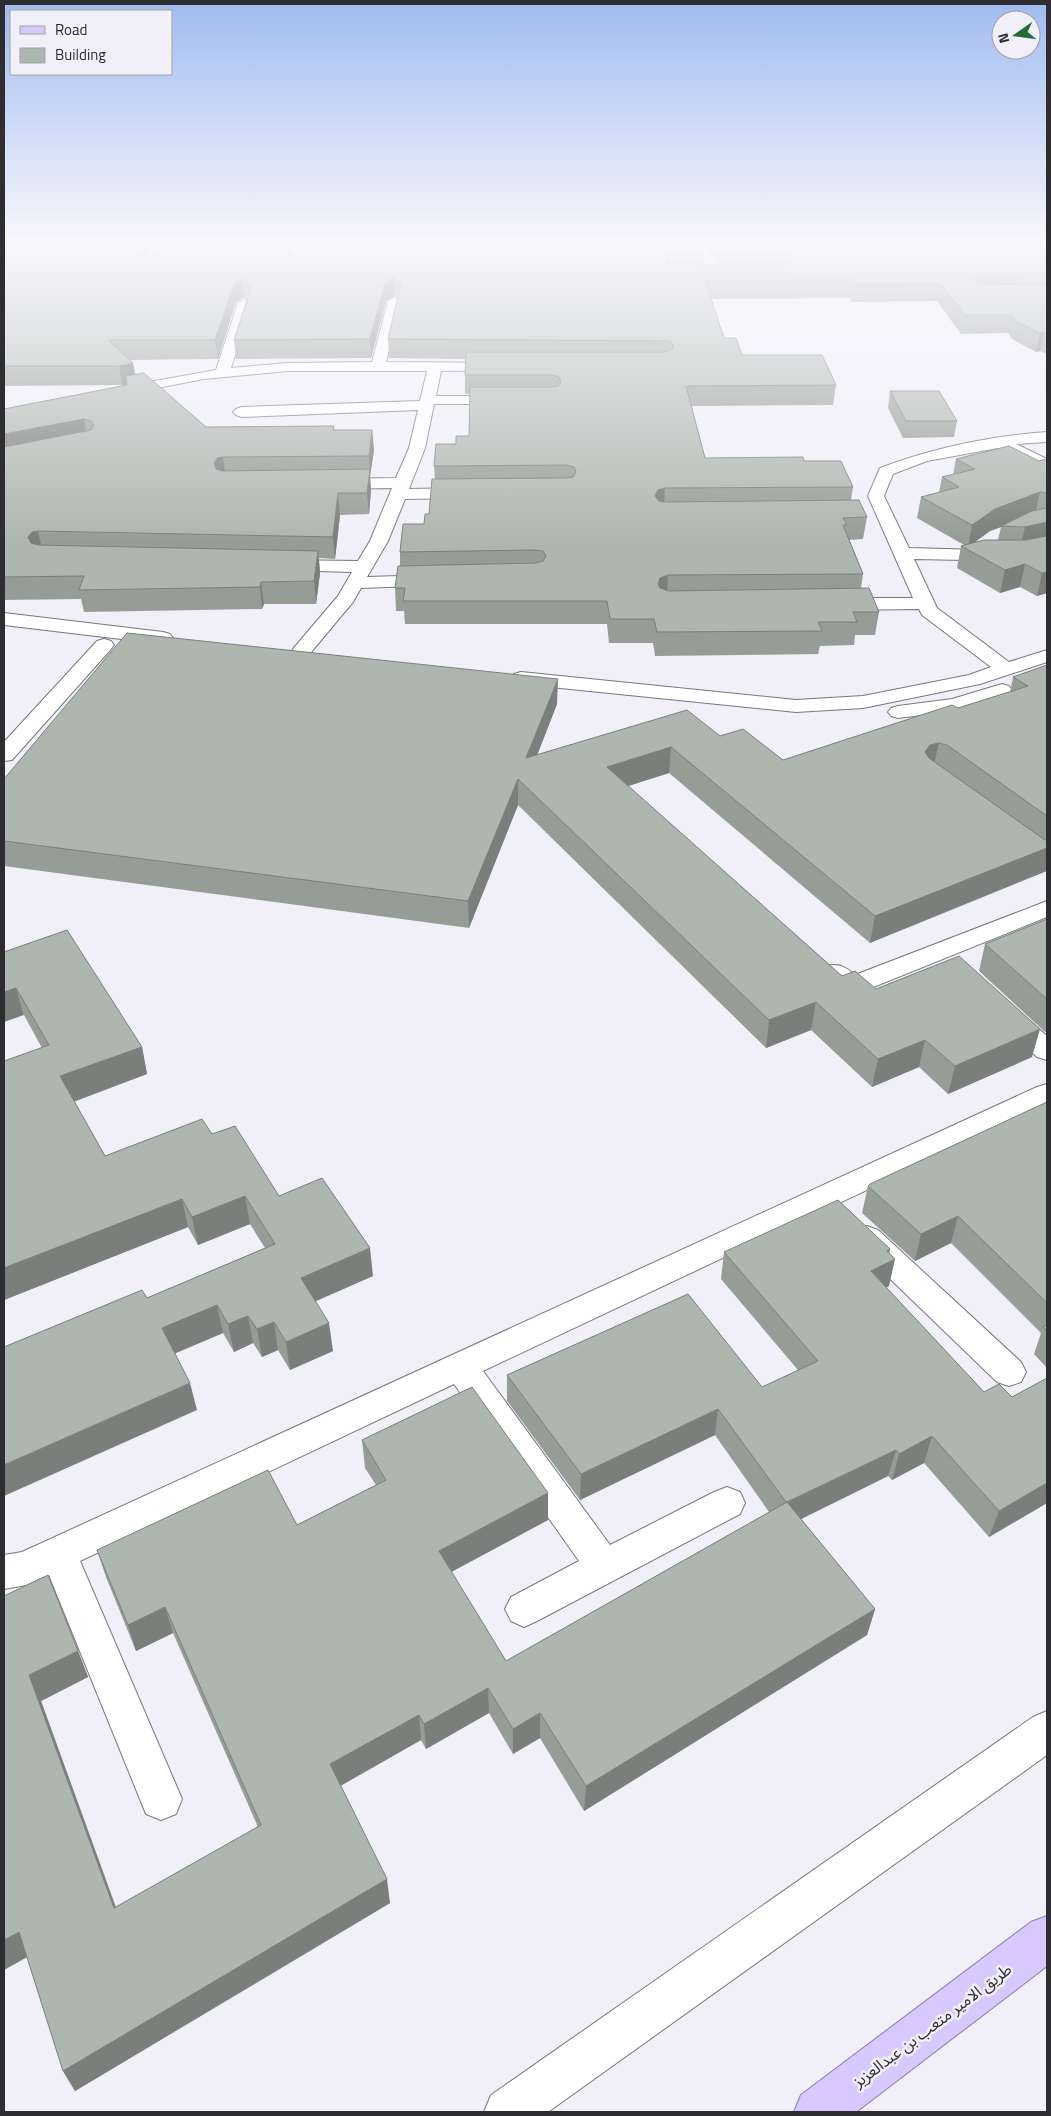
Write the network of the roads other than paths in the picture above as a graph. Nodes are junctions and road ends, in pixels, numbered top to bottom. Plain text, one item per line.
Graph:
1 (232, 344) edge
2 (383, 344) edge
3 (378, 366) junction
4 (435, 366) junction
5 (515, 366) edge
6 (222, 374) junction
7 (109, 394) edge
8 (523, 401) edge
9 (427, 402) junction
10 (241, 412) dead end
11 (1047, 437) edge
12 (1001, 443) junction
13 (1047, 465) edge
14 (314, 484) edge
15 (400, 488) junction
16 (487, 493) edge
17 (865, 515) edge
18 (885, 515) junction
19 (997, 537) edge
20 (1047, 550) edge
21 (902, 553) junction
22 (973, 555) junction
23 (266, 565) edge
24 (359, 575) junction
25 (450, 581) edge
26 (926, 603) junction
27 (816, 604) edge
28 (4, 619) edge
29 (4, 634) edge
30 (104, 645) junction
31 (1047, 656) edge
32 (300, 658) edge
33 (1006, 669) junction
34 (1047, 676) edge
35 (4, 755) edge
36 (1047, 908) edge
37 (938, 953) junction
38 (822, 960) edge
39 (960, 973) edge
40 (989, 999) edge
41 (1047, 1051) edge
42 (1047, 1094) edge
43 (824, 1198) junction
44 (460, 1366) junction
45 (1009, 1372) dead end
46 (727, 1503) dead end
47 (58, 1553) junction
48 (605, 1568) junction
49 (4, 1572) edge
50 (524, 1609) dead end
51 (1047, 1731) edge
52 (161, 1799) dead end
53 (1047, 1938) edge
54 (508, 2112) edge
55 (818, 2112) edge

1 - 6 street
2 - 3 street
3 - 4 street
3 - 6 street
4 - 5 street
4 - 9 street
6 - 7 street
8 - 9 street
9 - 10 street
9 - 15 street
11 - 12 street
12 - 13 street
12 - 18 street
14 - 15 street
15 - 16 street
15 - 24 street
17 - 18 street
18 - 21 street
19 - 22 street
20 - 22 street
21 - 22 street
21 - 26 street
23 - 24 street
24 - 25 street
24 - 32 street
26 - 27 street
26 - 33 street
28 - 30 street
29 - 30 street
30 - 35 street
31 - 33 street
33 - 34 street
36 - 37 street
37 - 38 street
37 - 39 street
40 - 41 street
42 - 43 street
43 - 44 street
43 - 45 street
44 - 47 street
44 - 48 street
46 - 48 street
47 - 49 street
47 - 52 street
48 - 50 street
51 - 54 street
53 - 55 main road, طريق الامير متعب بن عبدالعزيز

